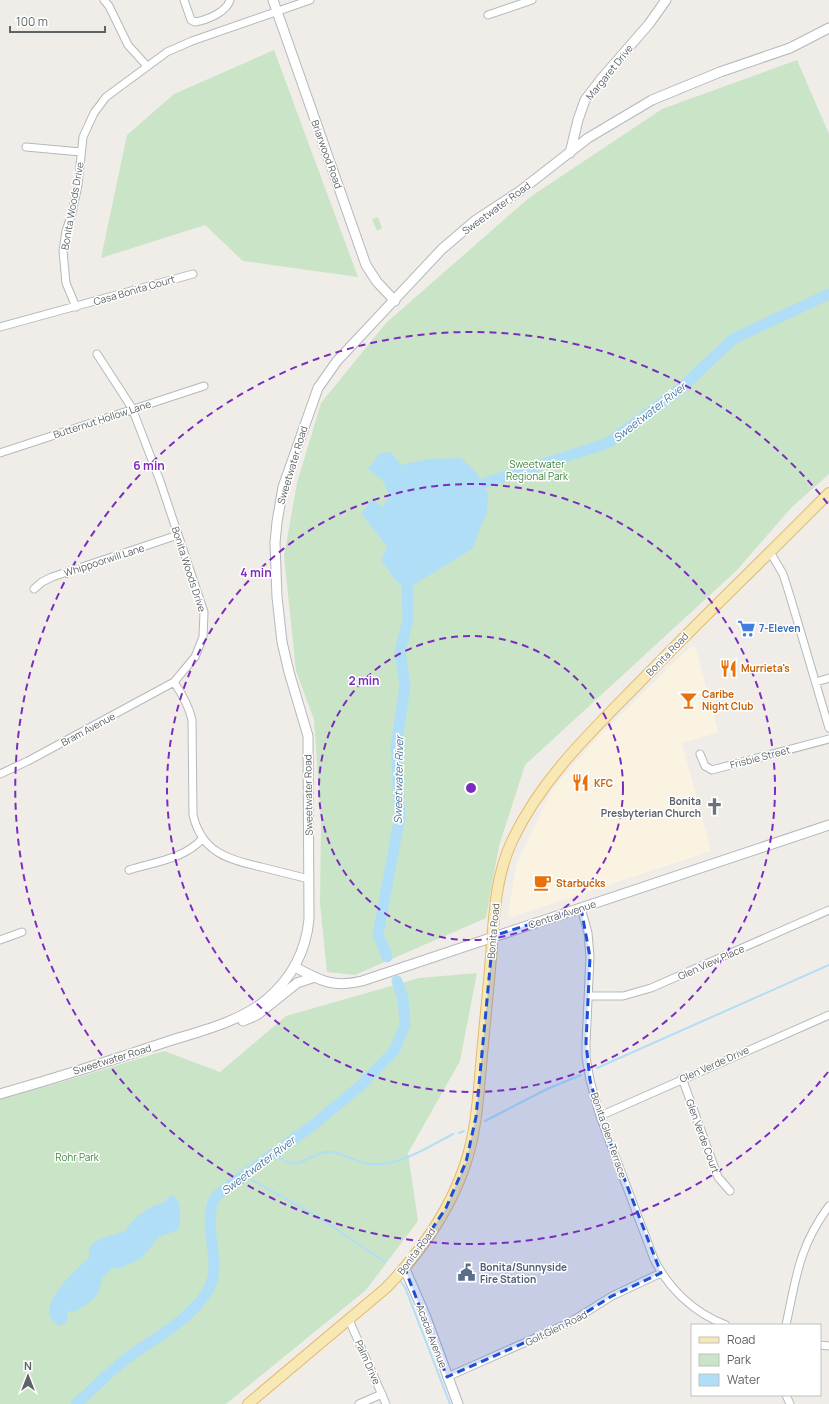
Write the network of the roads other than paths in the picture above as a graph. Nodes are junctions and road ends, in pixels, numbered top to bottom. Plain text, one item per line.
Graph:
1 (104, 0) edge
2 (184, 0) edge
3 (230, 0) edge
4 (273, 0) edge
5 (310, 0) edge
6 (532, 0) edge
7 (666, 0) edge
8 (276, 11) junction
9 (488, 15) dead end
10 (829, 28) edge
11 (147, 66) junction
12 (26, 147) dead end
13 (81, 152) junction
14 (570, 153) junction
15 (193, 274) dead end
16 (395, 301) junction
17 (76, 307) junction
18 (0, 327) edge
19 (97, 354) dead end
20 (204, 386) dead end
21 (132, 408) junction
22 (0, 453) edge
23 (829, 493) edge
24 (178, 535) junction
25 (770, 552) junction
26 (34, 589) dead end
27 (829, 678) edge
28 (174, 682) junction
29 (816, 682) junction
30 (829, 728) edge
31 (829, 739) edge
32 (700, 754) dead end
33 (0, 774) edge
34 (829, 825) edge
35 (203, 838) junction
36 (128, 870) dead end
37 (309, 879) junction
38 (581, 908) junction
39 (829, 910) edge
40 (22, 932) dead end
41 (493, 936) junction
42 (0, 940) edge
43 (295, 967) junction
44 (315, 977) junction
45 (588, 996) junction
46 (829, 1015) edge
47 (222, 1023) junction
48 (682, 1078) junction
49 (0, 1094) edge
50 (600, 1116) junction
51 (730, 1191) dead end
52 (829, 1206) edge
53 (405, 1269) junction
54 (661, 1273) junction
55 (349, 1320) junction
56 (724, 1324) edge
57 (786, 1324) edge
58 (447, 1377) junction
59 (382, 1394) junction
60 (248, 1404) edge
61 (358, 1404) edge
62 (386, 1404) edge
63 (458, 1404) edge

1 - 11 street
2 - 3 street
4 - 8 main road, Briarwood Road
5 - 8 street, Bonita Woods Drive
6 - 9 street
7 - 14 main road, Margaret Drive
8 - 11 street, Bonita Woods Drive
8 - 16 main road, Briarwood Road
10 - 14 main road, Sweetwater Road
11 - 13 street, Bonita Woods Drive
12 - 13 street
13 - 17 street, Bonita Woods Drive
14 - 16 main road, Sweetwater Road
15 - 17 street, Casa Bonita Court
16 - 37 main road, Sweetwater Road
17 - 18 street, Casa Bonita Court
19 - 21 street, Bonita Woods Drive
20 - 21 street, Butternut Hollow Lane
21 - 22 street, Butternut Hollow Lane
21 - 24 street, Bonita Woods Drive
23 - 25 main road, Bonita Road
24 - 26 street, Whippoorwill Lane
24 - 28 street, Bonita Woods Drive
25 - 29 street
25 - 41 main road, Bonita Road
27 - 29 street
28 - 33 street, Bram Avenue
28 - 35 street
29 - 30 street
31 - 32 street, Frisbie Street
34 - 38 main road, Central Avenue
35 - 36 street
35 - 37 street
37 - 43 main road, Sweetwater Road
38 - 41 main road, Central Avenue
38 - 45 street, Bonita Glen Terrace
39 - 45 street, Glen View Place
40 - 42 street
41 - 44 main road, Central Avenue
41 - 53 main road, Bonita Road
43 - 44 main road, Central Avenue
43 - 47 main road, Sweetwater Road
44 - 47 main road
45 - 50 street, Bonita Glen Terrace
46 - 48 street, Glen Verde Drive
47 - 49 main road, Sweetwater Road
48 - 50 street, Glen Verde Drive
48 - 51 street, Glen Verde Court
50 - 54 street, Bonita Glen Terrace
52 - 57 street
53 - 55 main road, Bonita Road
53 - 58 main road, Acacia Avenue
54 - 56 street, Bonita Glen Terrace
54 - 58 street, Golf Glen Road
55 - 59 street, Palm Drive
55 - 60 main road, Bonita Road
58 - 63 main road, Acacia Avenue
59 - 61 street
59 - 62 street, Palm Drive

